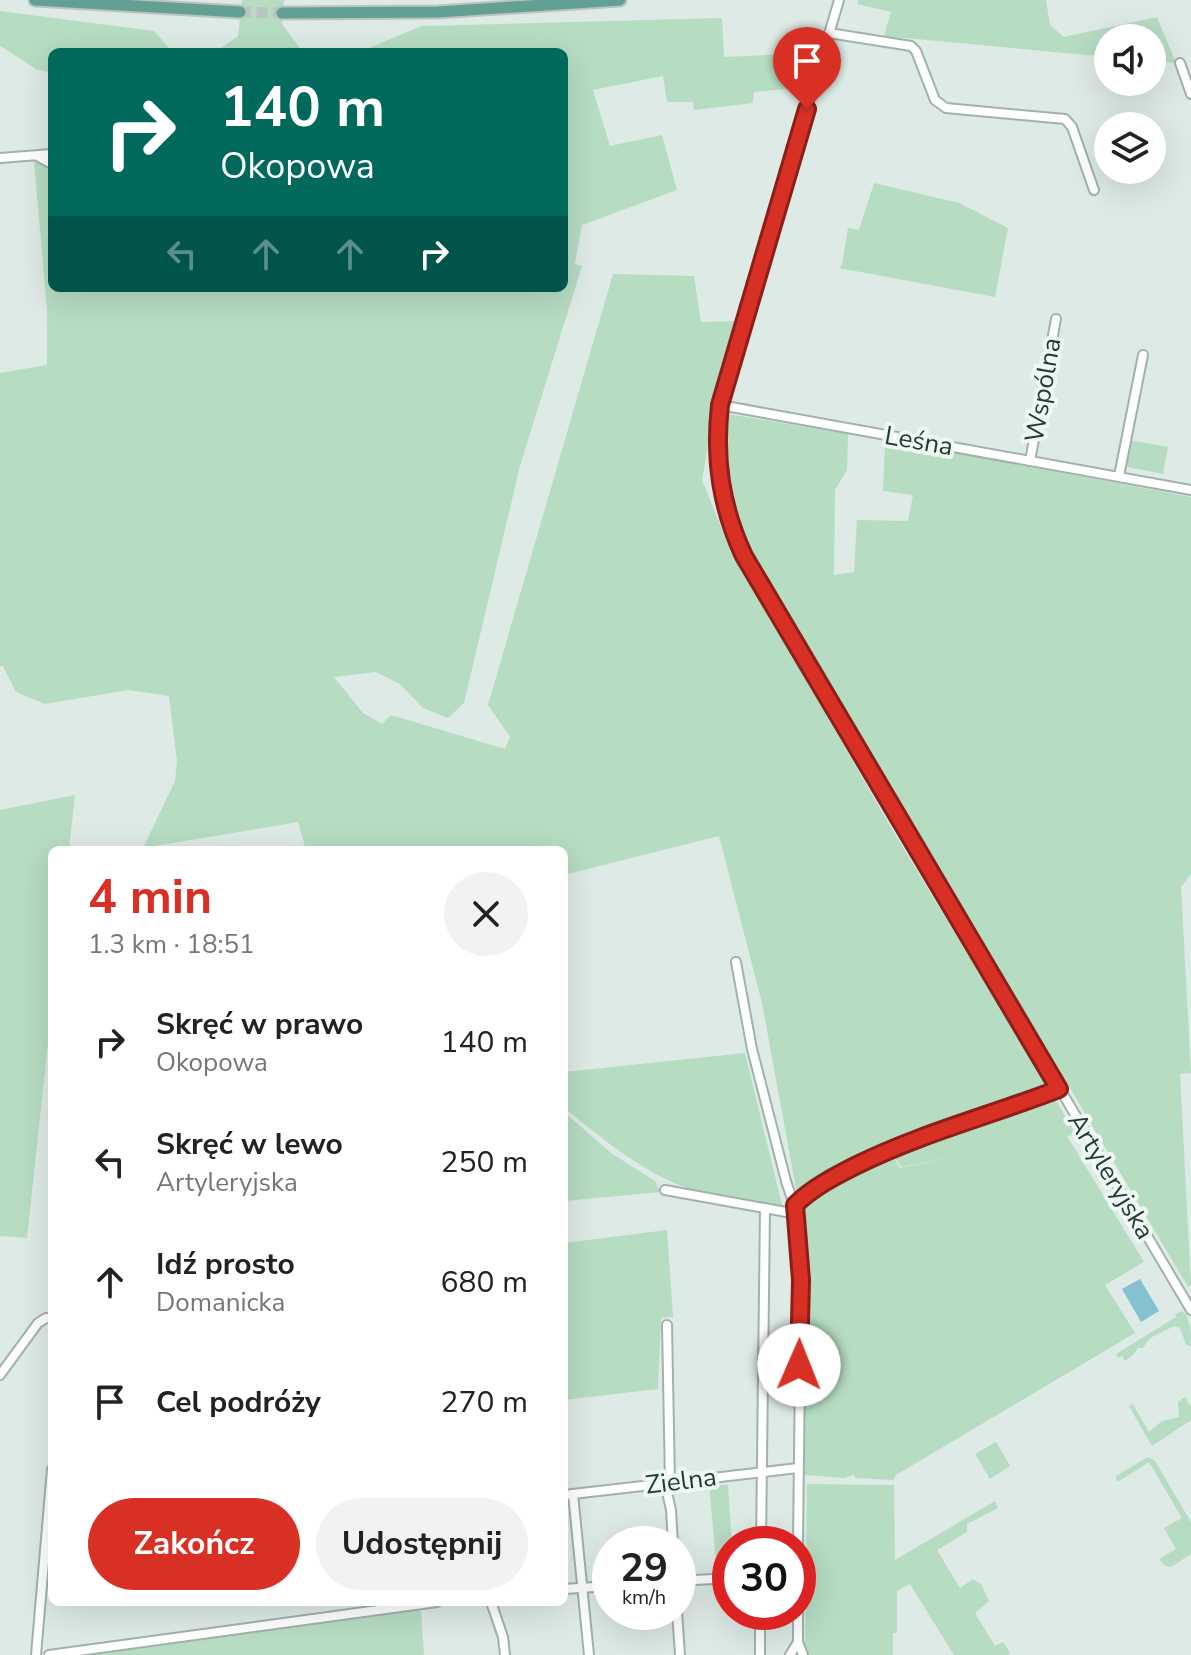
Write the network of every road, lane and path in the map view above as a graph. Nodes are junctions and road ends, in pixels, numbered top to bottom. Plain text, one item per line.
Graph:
1 (35, 0) edge
2 (620, 0) edge
3 (839, 0) edge
4 (240, 12) tunnel mouth
5 (282, 13) tunnel mouth
6 (829, 33) junction
7 (1180, 63) dead end
8 (1191, 94) edge
9 (48, 155) edge
10 (37, 156) junction
11 (0, 158) edge
12 (48, 162) edge
13 (1094, 190) dead end
14 (1056, 319) dead end
15 (1143, 355) dead end
16 (720, 405) junction
17 (1030, 461) junction
18 (1119, 476) junction
19 (1191, 490) edge
20 (736, 962) dead end
21 (1059, 1089) junction
22 (665, 1190) dead end
23 (765, 1208) junction
24 (796, 1209) junction
25 (1191, 1310) edge
26 (48, 1318) edge
27 (667, 1325) dead end
28 (0, 1375) edge
29 (798, 1468) junction
30 (762, 1471) junction
31 (667, 1483) junction
32 (569, 1494) edge
33 (672, 1526) edge
34 (761, 1526) edge
35 (798, 1526) edge
36 (48, 1562) edge
37 (592, 1587) edge
38 (583, 1588) junction
39 (568, 1589) edge
40 (408, 1606) edge
41 (492, 1606) edge
42 (678, 1630) edge
43 (760, 1630) edge
44 (798, 1630) edge
45 (798, 1642) junction
46 (36, 1655) edge
47 (49, 1655) edge
48 (505, 1655) edge
49 (589, 1655) edge
50 (680, 1655) edge
51 (760, 1655) edge
52 (790, 1655) edge
53 (803, 1655) edge

1 - 4 main road
2 - 5 main road
3 - 6 street, Artyleryjska
6 - 13 street
6 - 16 street, Artyleryjska
7 - 8 street
9 - 10 street
10 - 11 street
10 - 12 street
14 - 17 street, Wspólna
15 - 18 street
16 - 17 street, Leśna
16 - 21 street, Artyleryjska
17 - 18 street, Leśna
18 - 19 street, Leśna
20 - 24 street
21 - 24 street
21 - 25 street, Artyleryjska
22 - 23 street
23 - 24 street
23 - 30 street
24 - 29 street
26 - 28 street
27 - 31 street
29 - 30 street, Zielna
29 - 35 street
30 - 31 street, Zielna
30 - 34 street
31 - 32 street, Zielna
31 - 33 street
32 - 38 street
36 - 46 street
37 - 38 street
38 - 39 street
38 - 49 street
40 - 47 street
41 - 48 street
42 - 50 street
43 - 51 street
44 - 45 street
45 - 52 street
45 - 53 street

